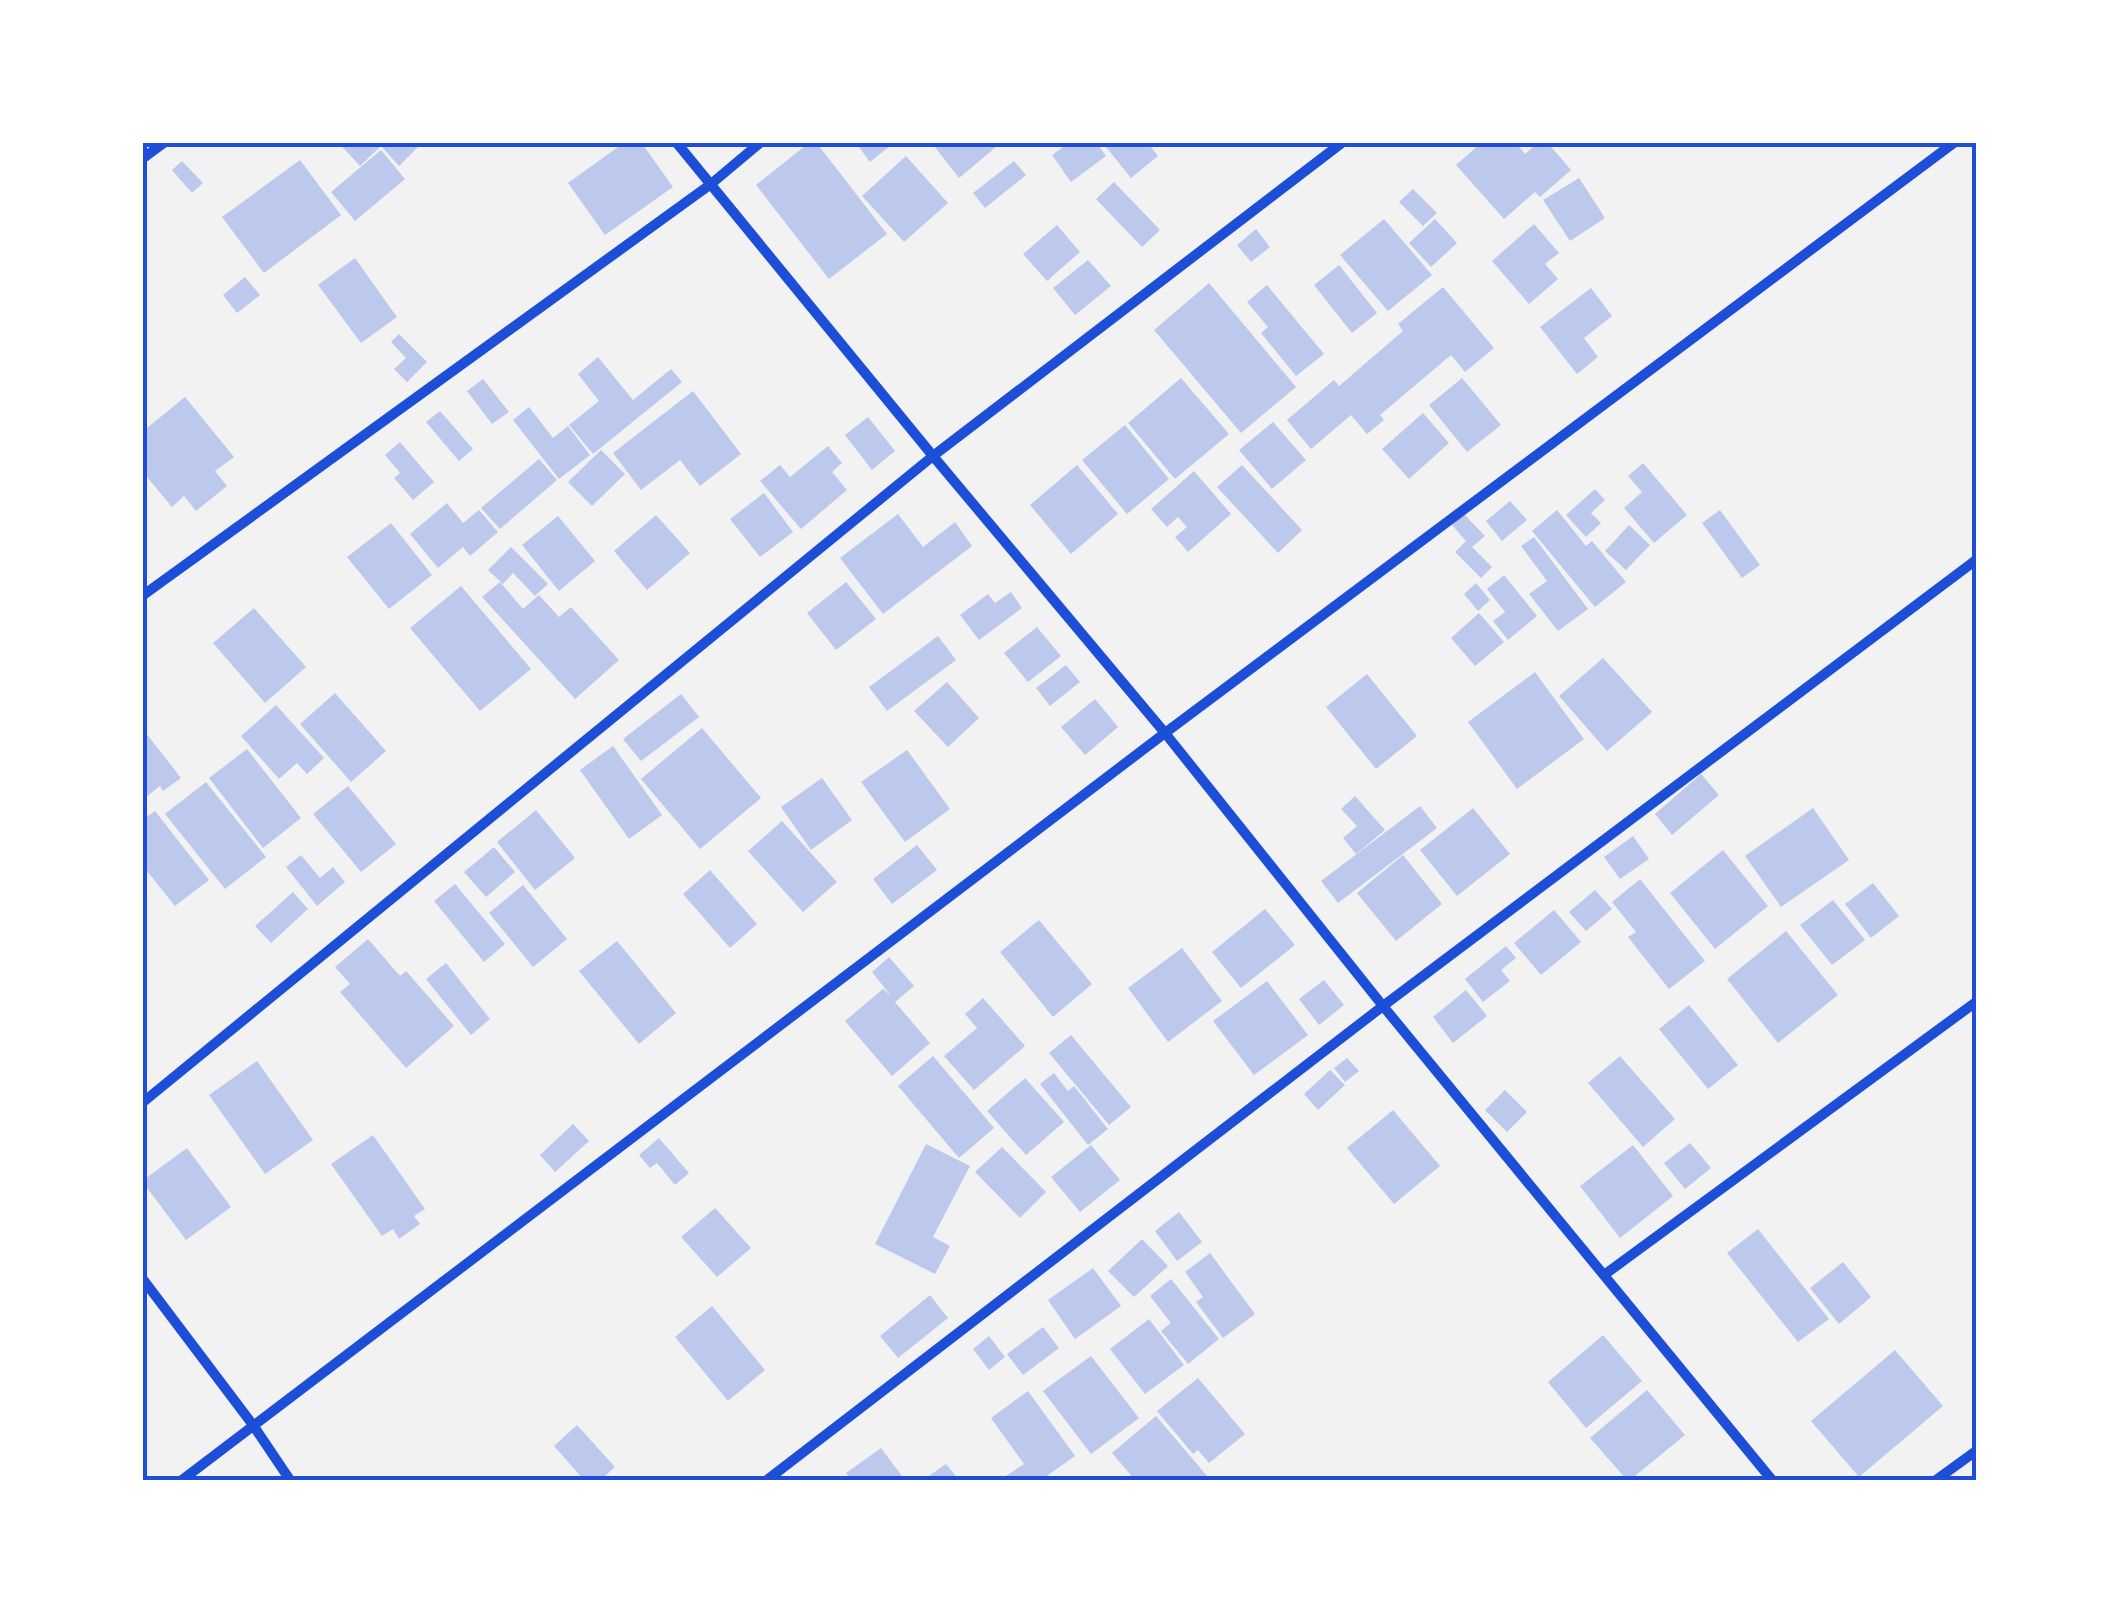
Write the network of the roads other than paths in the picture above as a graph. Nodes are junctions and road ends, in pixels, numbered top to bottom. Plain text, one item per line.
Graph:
1 (165, 142) edge
2 (676, 142) edge
3 (762, 142) edge
4 (1343, 142) edge
5 (1955, 142) edge
6 (142, 159) edge
7 (711, 184) junction
8 (933, 456) junction
9 (1976, 560) edge
10 (142, 596) edge
11 (1165, 733) junction
12 (1976, 1002) edge
13 (1384, 1006) junction
14 (142, 1103) edge
15 (1604, 1275) junction
16 (142, 1278) edge
17 (253, 1425) junction
18 (1976, 1451) edge
19 (182, 1480) edge
20 (290, 1480) edge
21 (767, 1480) edge
22 (1772, 1480) edge
23 (1936, 1480) edge

1 - 6 street
2 - 7 street
3 - 7 street
4 - 8 street
5 - 11 street
7 - 8 street
7 - 10 street
8 - 11 street
8 - 14 street
9 - 13 street
11 - 13 street
11 - 17 street
12 - 15 street
13 - 15 street
13 - 21 street
15 - 22 street
16 - 17 street
17 - 19 street
17 - 20 street
18 - 23 street

